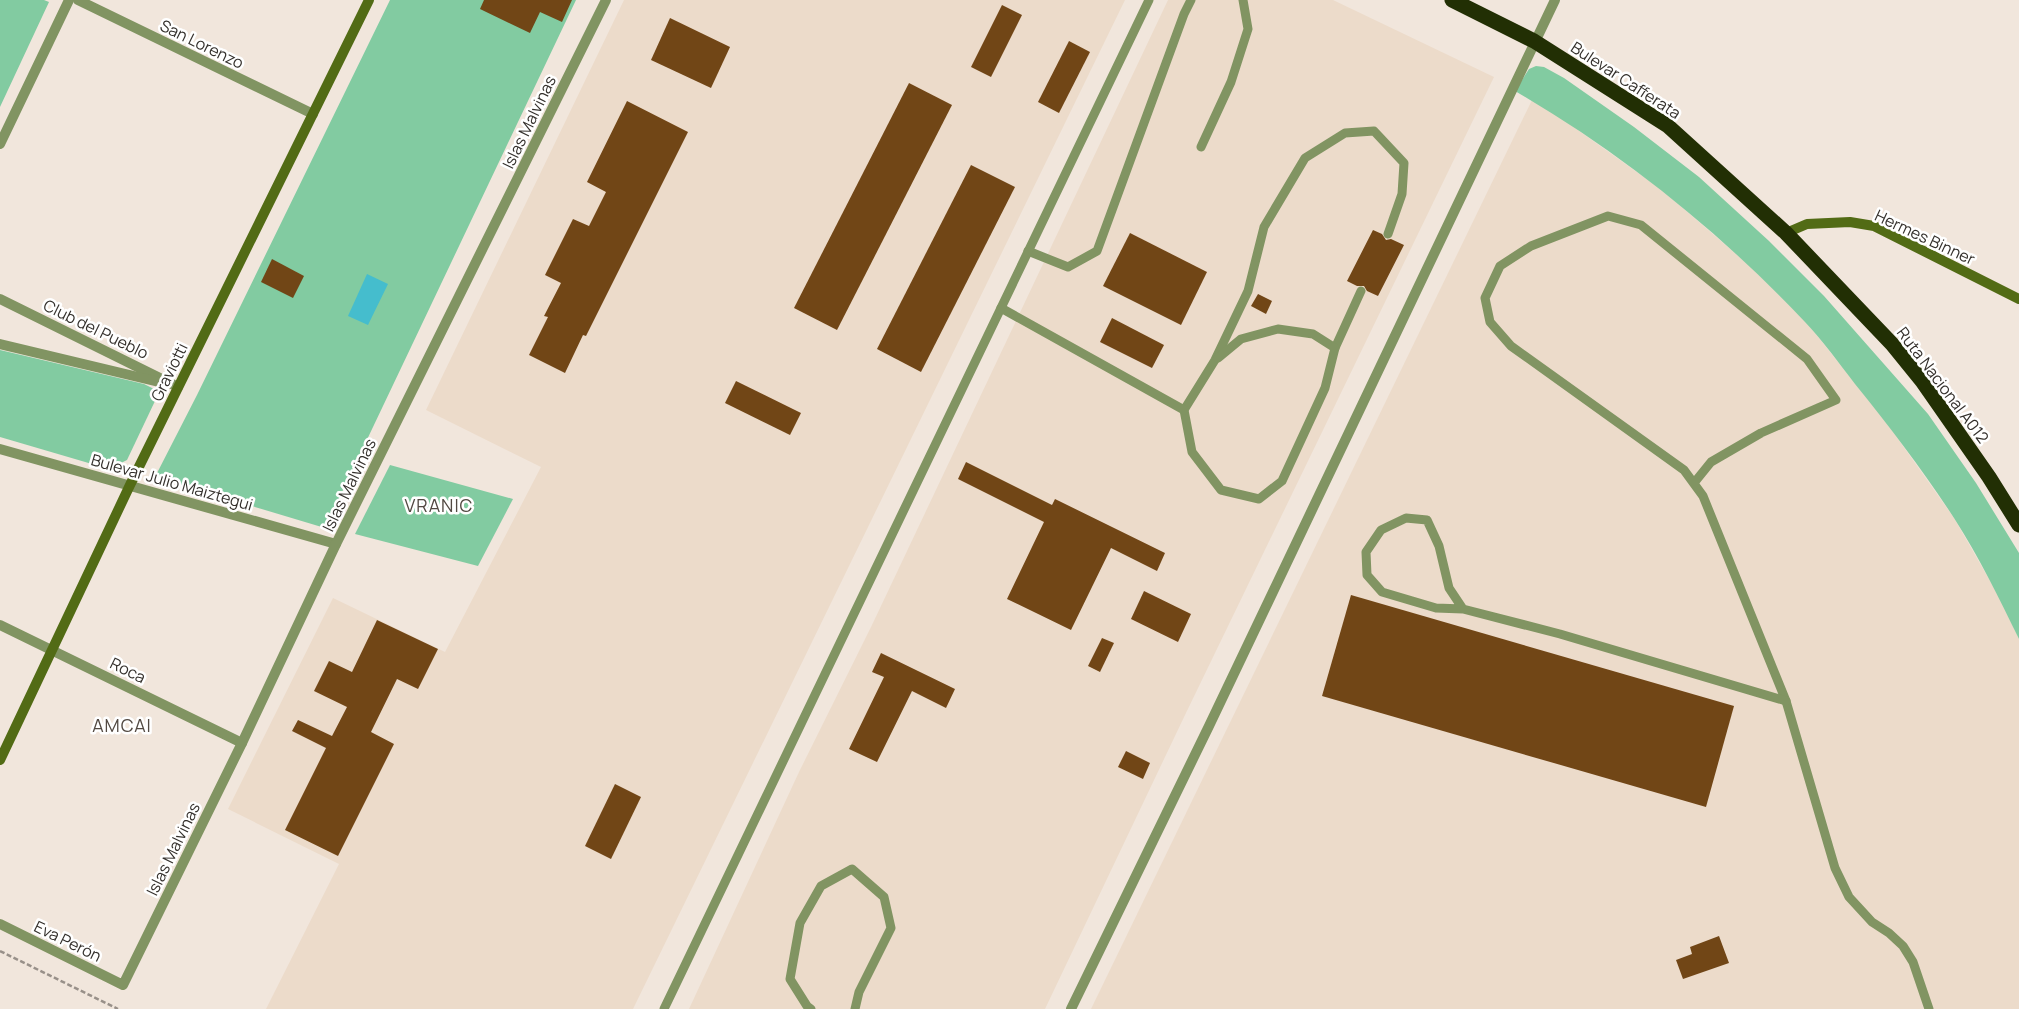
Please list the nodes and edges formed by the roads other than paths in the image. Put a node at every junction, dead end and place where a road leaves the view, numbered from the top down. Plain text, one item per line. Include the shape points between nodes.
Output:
1 (69, 0) edge
2 (78, 0) edge
3 (370, 0) edge
4 (606, 0) edge
5 (1149, 0) edge
6 (1191, 0) edge
7 (1243, 0) edge
8 (1452, 0) edge
9 (1555, 0) edge
10 (1534, 41) junction
11 (313, 114) junction
12 (0, 144) edge
13 (1201, 147) dead end
14 (1786, 233) junction
15 (1388, 234) dead end
16 (1028, 251) junction
17 (1361, 291) dead end
18 (2019, 298) edge
19 (0, 299) edge
20 (1001, 308) junction
21 (0, 344) edge
22 (1335, 348) junction
23 (1215, 360) junction
24 (178, 387) junction
25 (1184, 410) junction
26 (0, 449) edge
27 (1694, 483) junction
28 (130, 485) junction
29 (2019, 525) edge
30 (336, 544) junction
31 (1463, 609) junction
32 (0, 625) edge
33 (52, 651) junction
34 (1786, 701) junction
35 (242, 743) junction
36 (0, 760) edge
37 (0, 924) edge
38 (123, 984) joint
39 (664, 1009) edge
40 (811, 1009) edge
41 (854, 1009) edge
42 (1071, 1009) edge
43 (1929, 1009) edge

1 - 12 street
2 - 11 street, San Lorenzo
3 - 11 street, Graviotti
4 - 30 street, Islas Malvinas
5 - 16 lane
6 - 16 lane via 1097,251 1068,266
7 - 13 lane via 1248,29 1231,82
8 - 10 highway, Bulevar Cafferata
9 - 10 street
10 - 14 highway, Bulevar Cafferata via 1668,126
10 - 42 street
11 - 24 street, Graviotti
14 - 18 street, Hermes Binner via 1807,224 1850,222 1874,226
14 - 29 highway, Ruta Nacional A012 via 1892,344 1922,381
15 - 23 lane via 1402,194 1404,163 1374,131 1345,133 1305,158 1264,227 1248,291
16 - 20 lane
17 - 22 lane
19 - 24 street, Club del Pueblo
20 - 25 lane
20 - 39 lane
21 - 24 street
22 - 23 lane via 1313,334 1278,329 1241,339
22 - 25 lane via 1325,388 1282,481 1259,498 1221,490 1192,452
23 - 25 lane
24 - 28 street, Graviotti
26 - 28 street, Bulevar Julio Maiztegui
27 - 27 lane via 1711,462 1761,433 1836,400 1807,358 1641,225 1608,216 1531,246 1500,266 1485,298 1490,322 1511,346 1684,470
27 - 34 lane via 1703,496
28 - 30 street, Bulevar Julio Maiztegui
28 - 33 street, Graviotti
30 - 35 street, Islas Malvinas
31 - 31 lane via 1449,588 1439,546 1427,520 1406,518 1381,530 1366,552 1367,575 1382,592 1436,608
31 - 34 lane via 1560,634
32 - 33 street, Roca
33 - 35 street, Roca
33 - 36 street, Graviotti
34 - 43 lane via 1835,868 1849,897 1872,922 1903,946 1913,962
35 - 38 street, Islas Malvinas
37 - 38 street, Eva Perón
40 - 41 lane via 790,979 800,923 821,886 852,869 884,897 891,928 859,992

